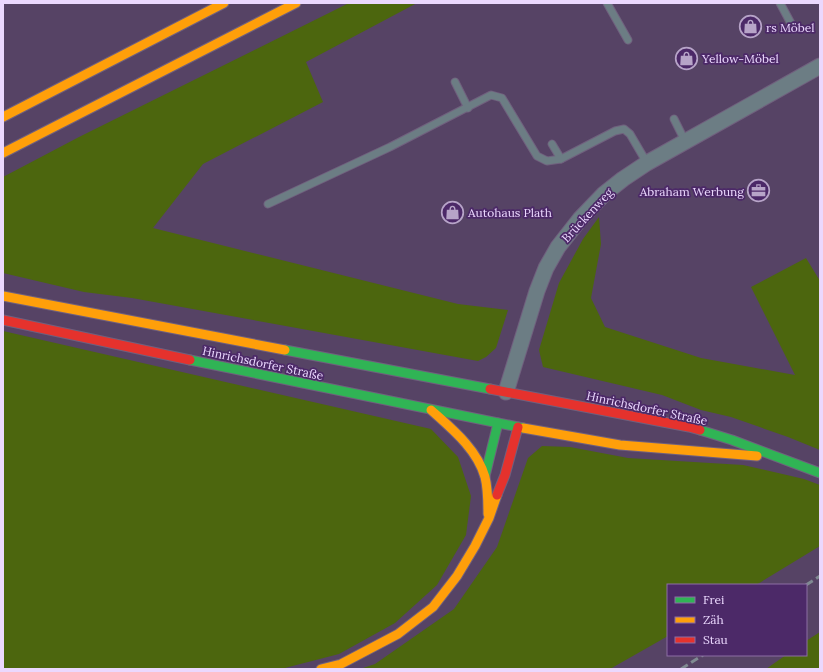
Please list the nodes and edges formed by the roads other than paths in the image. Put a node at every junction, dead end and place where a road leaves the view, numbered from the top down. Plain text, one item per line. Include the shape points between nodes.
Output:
1 (224, 3) edge
2 (296, 3) edge
3 (607, 3) edge
4 (780, 3) edge
5 (794, 29) dead end
6 (628, 40) dead end
7 (820, 66) edge
8 (455, 82) dead end
9 (468, 108) junction
10 (3, 117) edge
11 (674, 119) dead end
12 (685, 141) junction
13 (552, 144) dead end
14 (3, 153) edge
15 (561, 159) junction
16 (647, 163) junction
17 (268, 204) dead end
18 (3, 296) edge
19 (3, 320) edge
20 (506, 397) junction
21 (431, 410) junction
22 (499, 419) junction
23 (517, 424) junction
24 (780, 458) junction
25 (820, 473) edge
26 (485, 476) junction
27 (489, 518) junction
28 (321, 669) edge

1 - 10 main road
2 - 14 main road
3 - 6 lane
4 - 5 lane
7 - 12 street, Brückenweg
8 - 9 lane
9 - 15 lane via 491,96 502,98 537,156 547,162
9 - 17 lane
11 - 12 lane
12 - 16 street, Brückenweg
13 - 15 lane
15 - 16 lane via 615,131 624,129 630,134
16 - 20 street, Brückenweg via 604,194 558,247 537,291
18 - 20 main road, Hinrichsdorfer Straße
19 - 21 main road, Hinrichsdorfer Straße
20 - 24 main road, Hinrichsdorfer Straße via 689,427
21 - 22 main road, Hinrichsdorfer Straße
21 - 26 main road via 468,445
22 - 23 main road, Hinrichsdorfer Straße
22 - 26 main road
23 - 24 main road, Hinrichsdorfer Straße via 620,444
23 - 27 main road via 506,475
24 - 25 main road, Hinrichsdorfer Straße
26 - 27 main road
27 - 28 main road via 457,576 433,607 398,634 341,664

